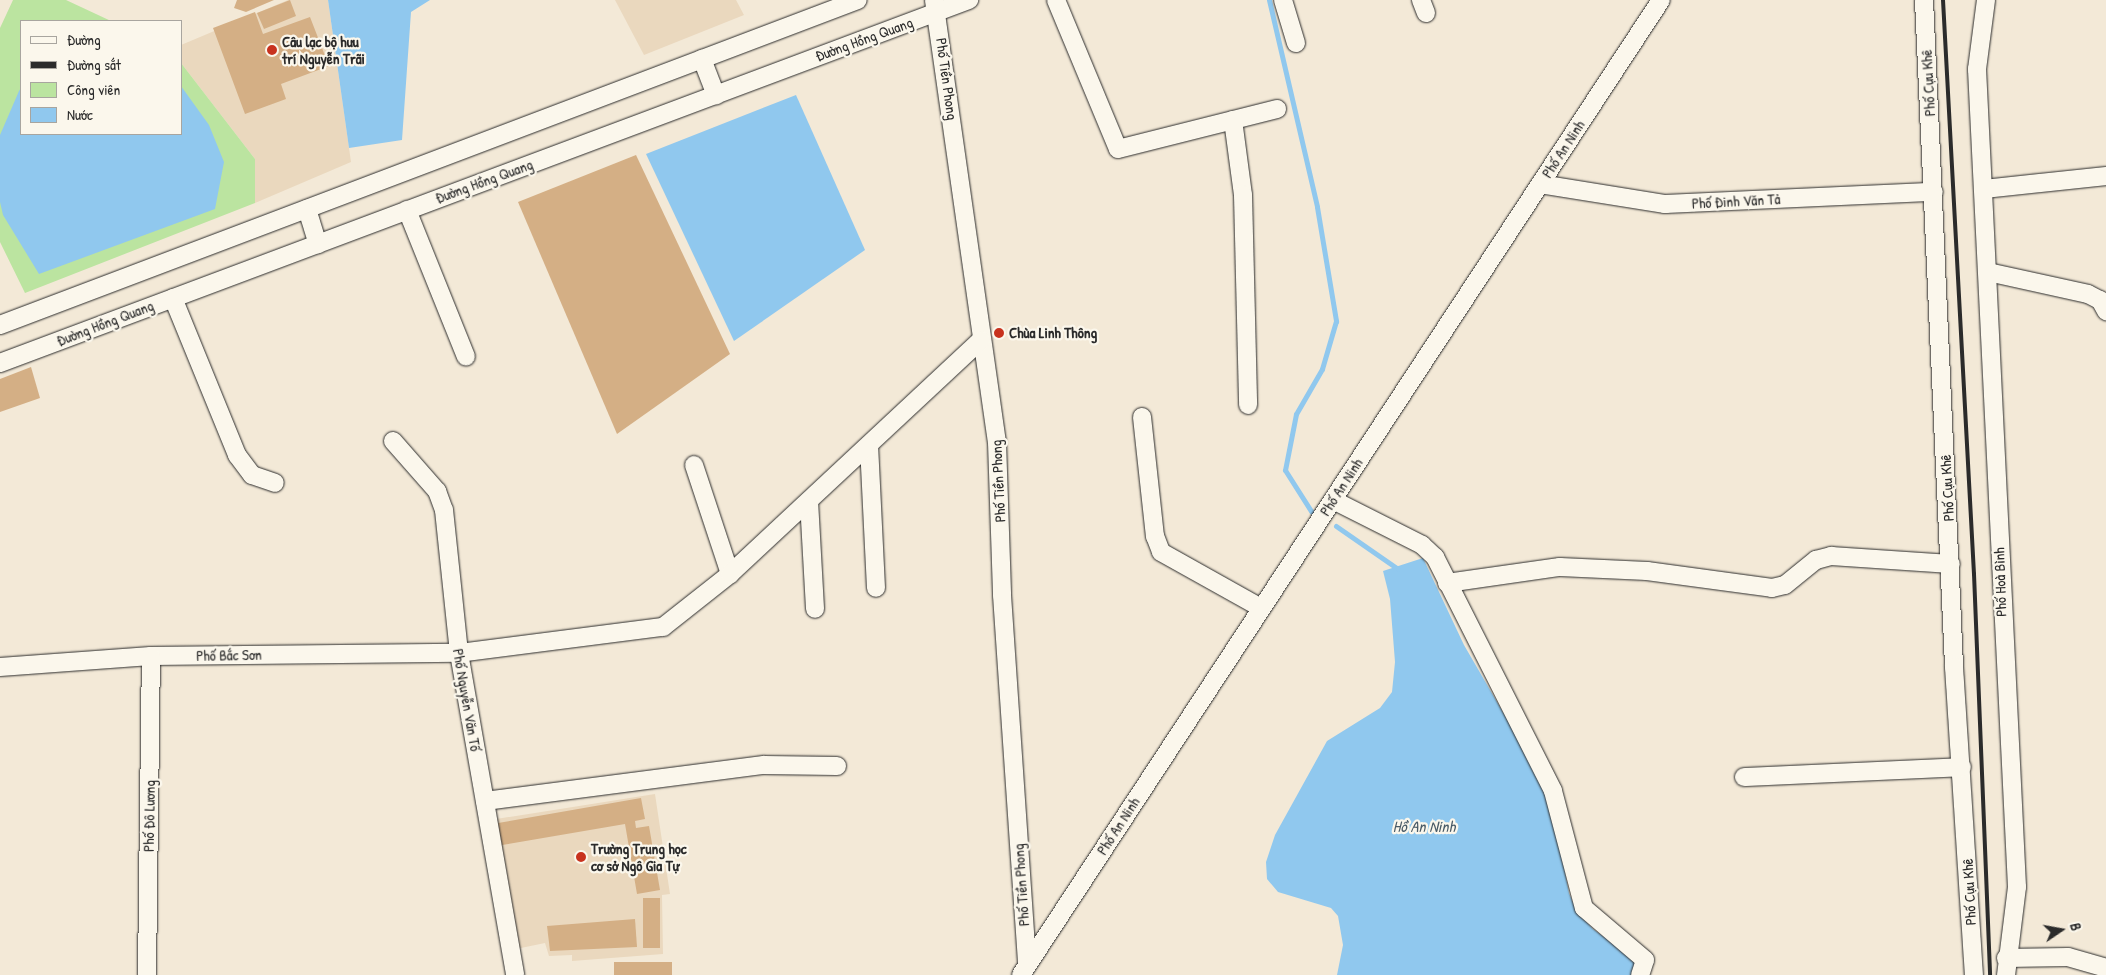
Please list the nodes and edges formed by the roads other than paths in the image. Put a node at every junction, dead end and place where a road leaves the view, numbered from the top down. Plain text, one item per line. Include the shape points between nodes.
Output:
1 (858, 0) edge
2 (969, 0) edge
3 (1056, 0) edge
4 (1283, 0) edge
5 (1661, 0) edge
6 (1924, 0) edge
7 (1986, 0) edge
8 (936, 6) edge
9 (1296, 43) dead end
10 (702, 59) junction
11 (716, 95) junction
12 (1277, 109) dead end
13 (1233, 120) junction
14 (2106, 176) edge
15 (1540, 184) junction
16 (1984, 189) junction
17 (1934, 192) junction
18 (307, 209) junction
19 (407, 210) junction
20 (318, 244) junction
21 (1988, 272) junction
22 (173, 298) junction
23 (2106, 311) edge
24 (0, 325) edge
25 (981, 340) junction
26 (466, 357) dead end
27 (0, 363) edge
28 (1248, 405) dead end
29 (1142, 417) dead end
30 (393, 441) dead end
31 (869, 445) junction
32 (694, 465) dead end
33 (275, 483) dead end
34 (1333, 500) junction
35 (809, 501) junction
36 (1951, 564) junction
37 (730, 574) junction
38 (1447, 583) junction
39 (876, 588) dead end
40 (1261, 608) junction
41 (815, 609) dead end
42 (459, 653) junction
43 (151, 656) junction
44 (0, 667) edge
45 (837, 766) dead end
46 (1962, 766) junction
47 (1744, 777) dead end
48 (485, 801) junction
49 (2068, 957) junction
50 (2006, 967) edge
51 (2106, 968) edge
52 (1024, 970) edge
53 (147, 975) edge
54 (515, 975) edge
55 (1640, 975) edge
56 (1974, 975) edge
57 (2068, 975) edge

1 - 10 street
2 - 8 street, Đường Hồng Quang
3 - 13 street via 1118,149
4 - 9 street
5 - 15 street, Phố An Ninh
6 - 17 street, Phố Cựu Khê
7 - 16 street, Phố Hoà Bình via 1977,69
8 - 11 street, Đường Hồng Quang
8 - 25 street, Phố Tiền Phong
10 - 11 street
10 - 18 street
11 - 19 street, Đường Hồng Quang
12 - 13 street
13 - 28 street via 1243,195
14 - 16 street
15 - 17 street, Phố Đinh Văn Tả via 1665,204
15 - 34 street, Phố An Ninh
16 - 21 street, Phố Hoà Bình
17 - 36 street, Phố Cựu Khê
18 - 20 street
18 - 24 street
19 - 20 street, Đường Hồng Quang
19 - 26 street
20 - 22 street, Đường Hồng Quang
21 - 23 street via 2088,294 2100,300
21 - 50 street, Phố Hoà Bình via 2016,887
22 - 27 street, Đường Hồng Quang
22 - 33 street via 237,455 252,475
25 - 31 street, Phố Bắc Sơn
25 - 52 street, Phố Tiền Phong via 997,442 1002,595
29 - 40 street via 1155,536 1161,552
30 - 42 street, Phố Nguyễn Văn Tố via 441,500
31 - 35 street, Phố Bắc Sơn
31 - 39 street
32 - 37 street
34 - 38 street via 1422,545 1435,557
34 - 40 street, Phố An Ninh
35 - 37 street, Phố Bắc Sơn
35 - 41 street
36 - 38 street via 1831,556 1816,560 1785,584 1772,588 1646,571 1560,567
36 - 46 street, Phố Cựu Khê
37 - 42 street, Phố Bắc Sơn via 663,627
38 - 55 street via 1553,791 1584,908 1645,960
40 - 52 street, Phố An Ninh
42 - 43 street, Phố Bắc Sơn
42 - 48 street, Phố Nguyễn Văn Tố
43 - 44 street, Phố Bắc Sơn
43 - 53 street, Phố Đô Lương
45 - 48 street via 764,765
46 - 47 street
46 - 56 street, Phố Cựu Khê
48 - 54 street, Phố Nguyễn Văn Tố
49 - 50 street
49 - 51 street
49 - 57 street

